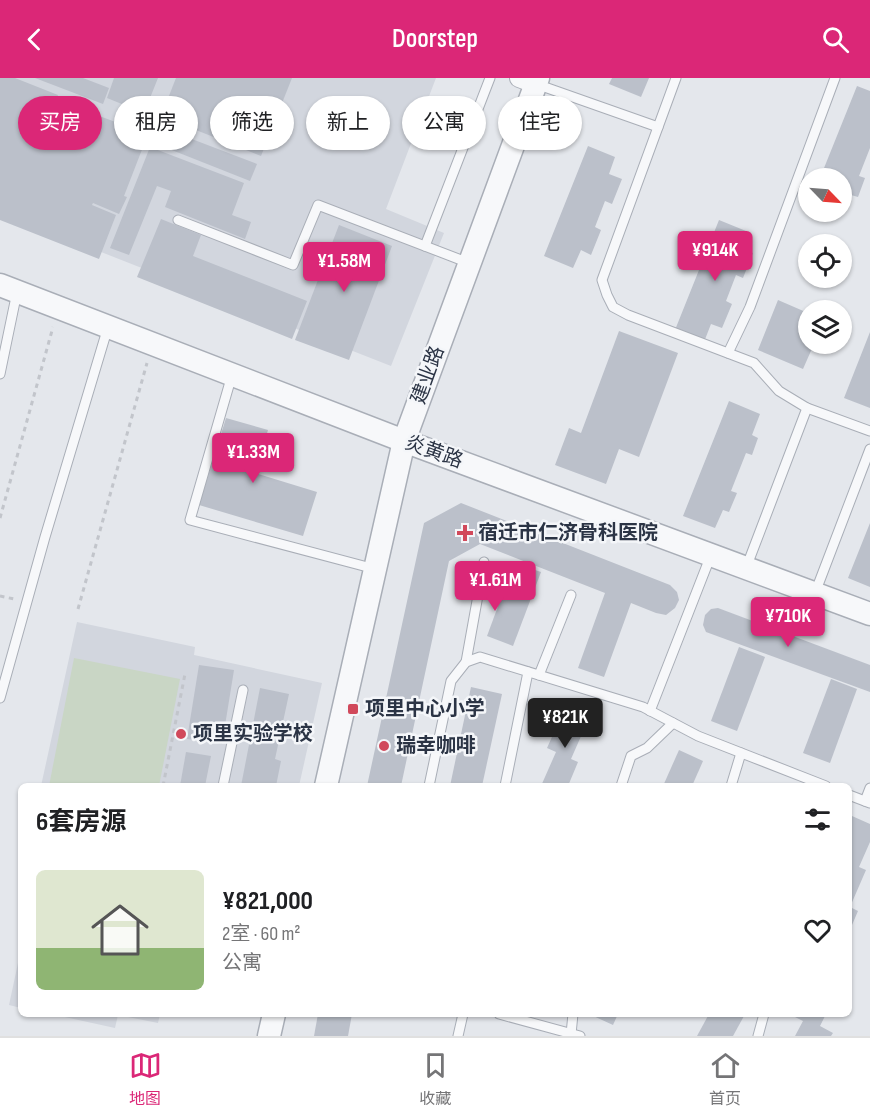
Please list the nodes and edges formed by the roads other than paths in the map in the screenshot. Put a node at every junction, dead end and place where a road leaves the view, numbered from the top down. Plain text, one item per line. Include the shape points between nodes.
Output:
1 (490, 78) edge
2 (676, 78) edge
3 (836, 78) edge
4 (531, 80) edge
5 (658, 127) junction
6 (178, 220) dead end
7 (425, 246) junction
8 (469, 263) junction
9 (8, 289) edge
10 (108, 327) junction
11 (728, 353) junction
12 (0, 374) edge
13 (232, 375) junction
14 (807, 408) junction
15 (870, 431) edge
16 (404, 441) junction
17 (870, 449) edge
18 (711, 555) junction
19 (484, 562) dead end
20 (746, 568) junction
21 (375, 569) junction
22 (815, 593) junction
23 (571, 595) dead end
24 (870, 614) edge
25 (466, 662) junction
26 (528, 672) junction
27 (539, 675) junction
28 (243, 690) dead end
29 (0, 698) edge
30 (650, 711) junction
31 (672, 723) junction
32 (741, 753) junction
33 (224, 783) edge
34 (327, 783) edge
35 (430, 783) edge
36 (506, 783) edge
37 (622, 783) edge
38 (732, 783) edge
39 (818, 783) edge
40 (870, 788) edge
41 (852, 796) edge
42 (868, 802) edge
43 (273, 1017) edge
44 (462, 1017) edge
45 (510, 1017) edge
46 (573, 1017) edge
47 (763, 1017) edge
48 (570, 1034) edge
49 (269, 1036) edge
50 (458, 1036) edge
51 (758, 1036) edge

1 - 7 lane
2 - 5 lane
3 - 11 lane via 750,307
4 - 5 lane
4 - 8 street, 建业路
5 - 11 lane via 602,280 613,307
6 - 7 lane via 293,265 318,205
7 - 8 lane
8 - 16 street, 建业路
9 - 10 street, 炎黄路
9 - 12 lane
10 - 13 street, 炎黄路
10 - 29 lane
11 - 14 lane via 754,363 779,391
13 - 16 street, 炎黄路
13 - 21 lane via 190,520
14 - 15 lane
14 - 20 lane
16 - 18 street, 炎黄路
16 - 21 street, 建业路
17 - 22 lane
18 - 20 street, 炎黄路
18 - 30 lane
19 - 25 lane
20 - 22 street, 炎黄路
21 - 34 street, 建业路
22 - 24 street, 炎黄路
23 - 27 lane
25 - 26 lane via 480,657
25 - 35 lane via 451,681
26 - 27 lane
26 - 36 lane
27 - 30 lane
28 - 33 lane
30 - 31 lane
31 - 32 lane
31 - 37 lane via 647,748 631,756
32 - 38 lane
32 - 39 lane
40 - 42 lane
41 - 42 lane
43 - 49 street
44 - 50 lane
45 - 48 lane
46 - 48 lane
47 - 51 lane

